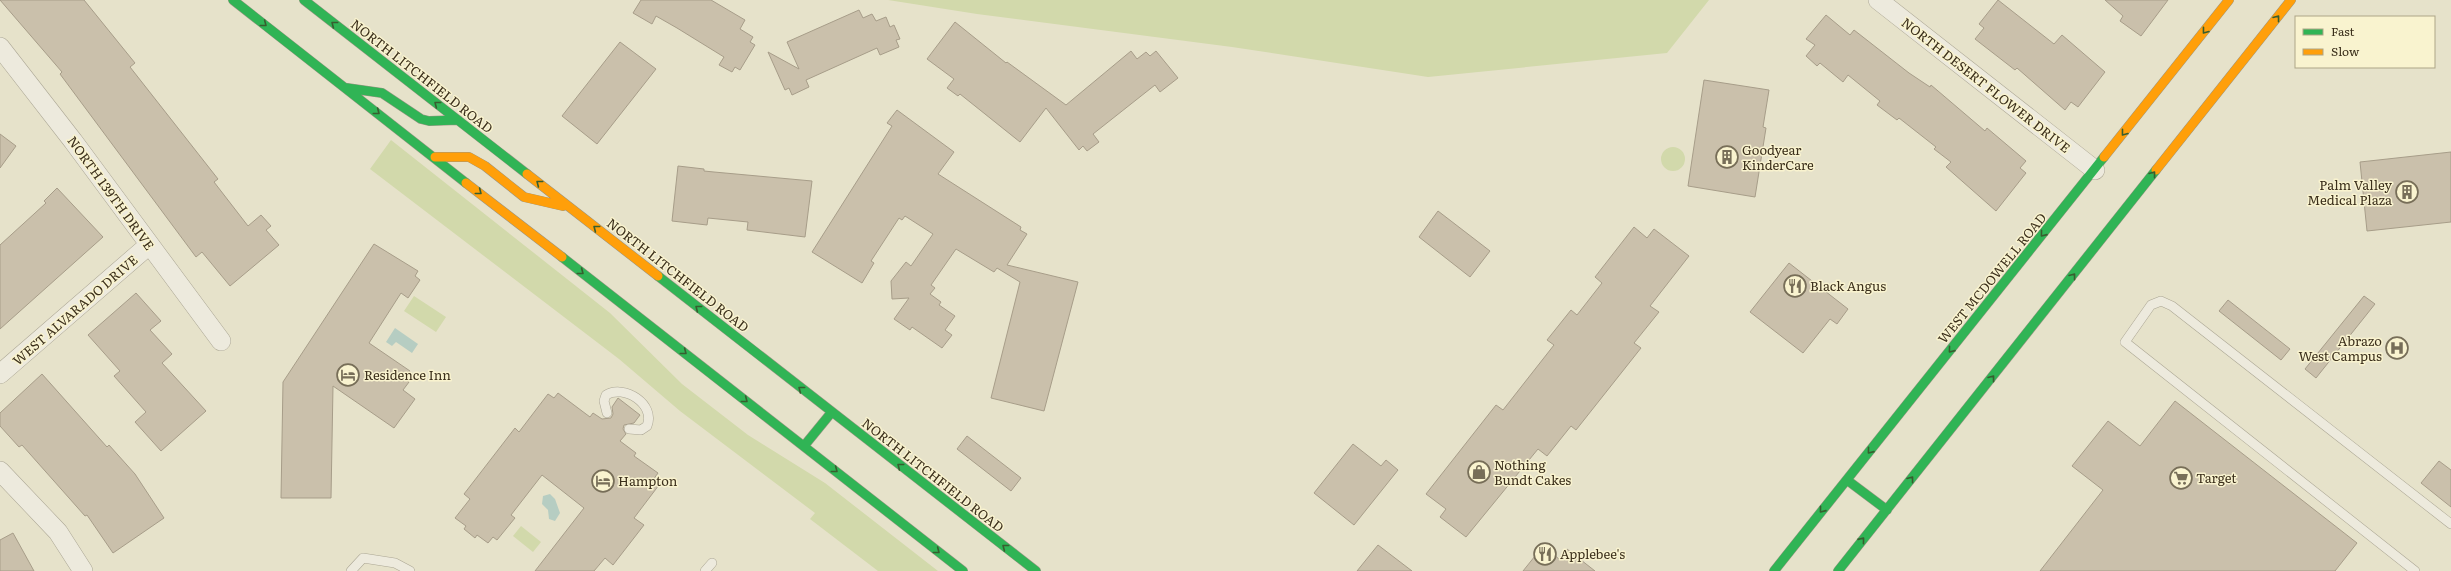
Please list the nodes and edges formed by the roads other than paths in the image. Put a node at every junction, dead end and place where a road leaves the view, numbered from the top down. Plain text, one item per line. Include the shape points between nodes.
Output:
1 (233, 0) edge
2 (304, 0) edge
3 (1878, 0) edge
4 (2229, 0) edge
5 (2291, 0) edge
6 (0, 47) edge
7 (346, 88) junction
8 (458, 120) junction
9 (434, 157) junction
10 (2095, 170) junction
11 (570, 207) junction
12 (149, 245) junction
13 (220, 340) dead end
14 (0, 374) edge
15 (607, 412) dead end
16 (831, 413) junction
17 (629, 429) dead end
18 (804, 446) junction
19 (0, 471) edge
20 (1847, 480) junction
21 (1887, 510) junction
22 (2451, 524) edge
23 (712, 562) dead end
24 (83, 571) edge
25 (351, 571) edge
26 (410, 571) edge
27 (705, 571) edge
28 (963, 571) edge
29 (1036, 571) edge
30 (1774, 571) edge
31 (1838, 571) edge
32 (2415, 571) edge

1 -> 7 main road
8 -> 2 main road, NORTH LITCHFIELD ROAD
3 - 10 street, NORTH DESERT FLOWER DRIVE
4 -> 10 main road, WEST MCDOWELL ROAD
21 -> 5 main road
6 - 12 street, NORTH 139TH DRIVE
7 - 8 main road via 382,93 412,116 420,119
7 -> 9 main road
11 -> 8 main road, NORTH LITCHFIELD ROAD
9 - 11 main road via 469,157 485,166 524,197
9 -> 18 main road
10 -> 20 main road, WEST MCDOWELL ROAD
16 -> 11 main road, NORTH LITCHFIELD ROAD
12 - 13 street, NORTH 139TH DRIVE
12 - 14 street, WEST ALVARADO DRIVE
15 - 17 lane via 604,401 606,395 612,391 626,391 650,413 647,426 641,430
16 - 18 main road
29 -> 16 main road, NORTH LITCHFIELD ROAD
18 -> 28 main road
19 - 24 street via 58,532
20 - 21 main road
20 -> 30 main road, WEST MCDOWELL ROAD
31 -> 21 main road
22 - 32 lane via 2172,306 2161,301 2151,305 2125,342
23 - 27 lane
25 - 26 lane via 363,558 395,563

